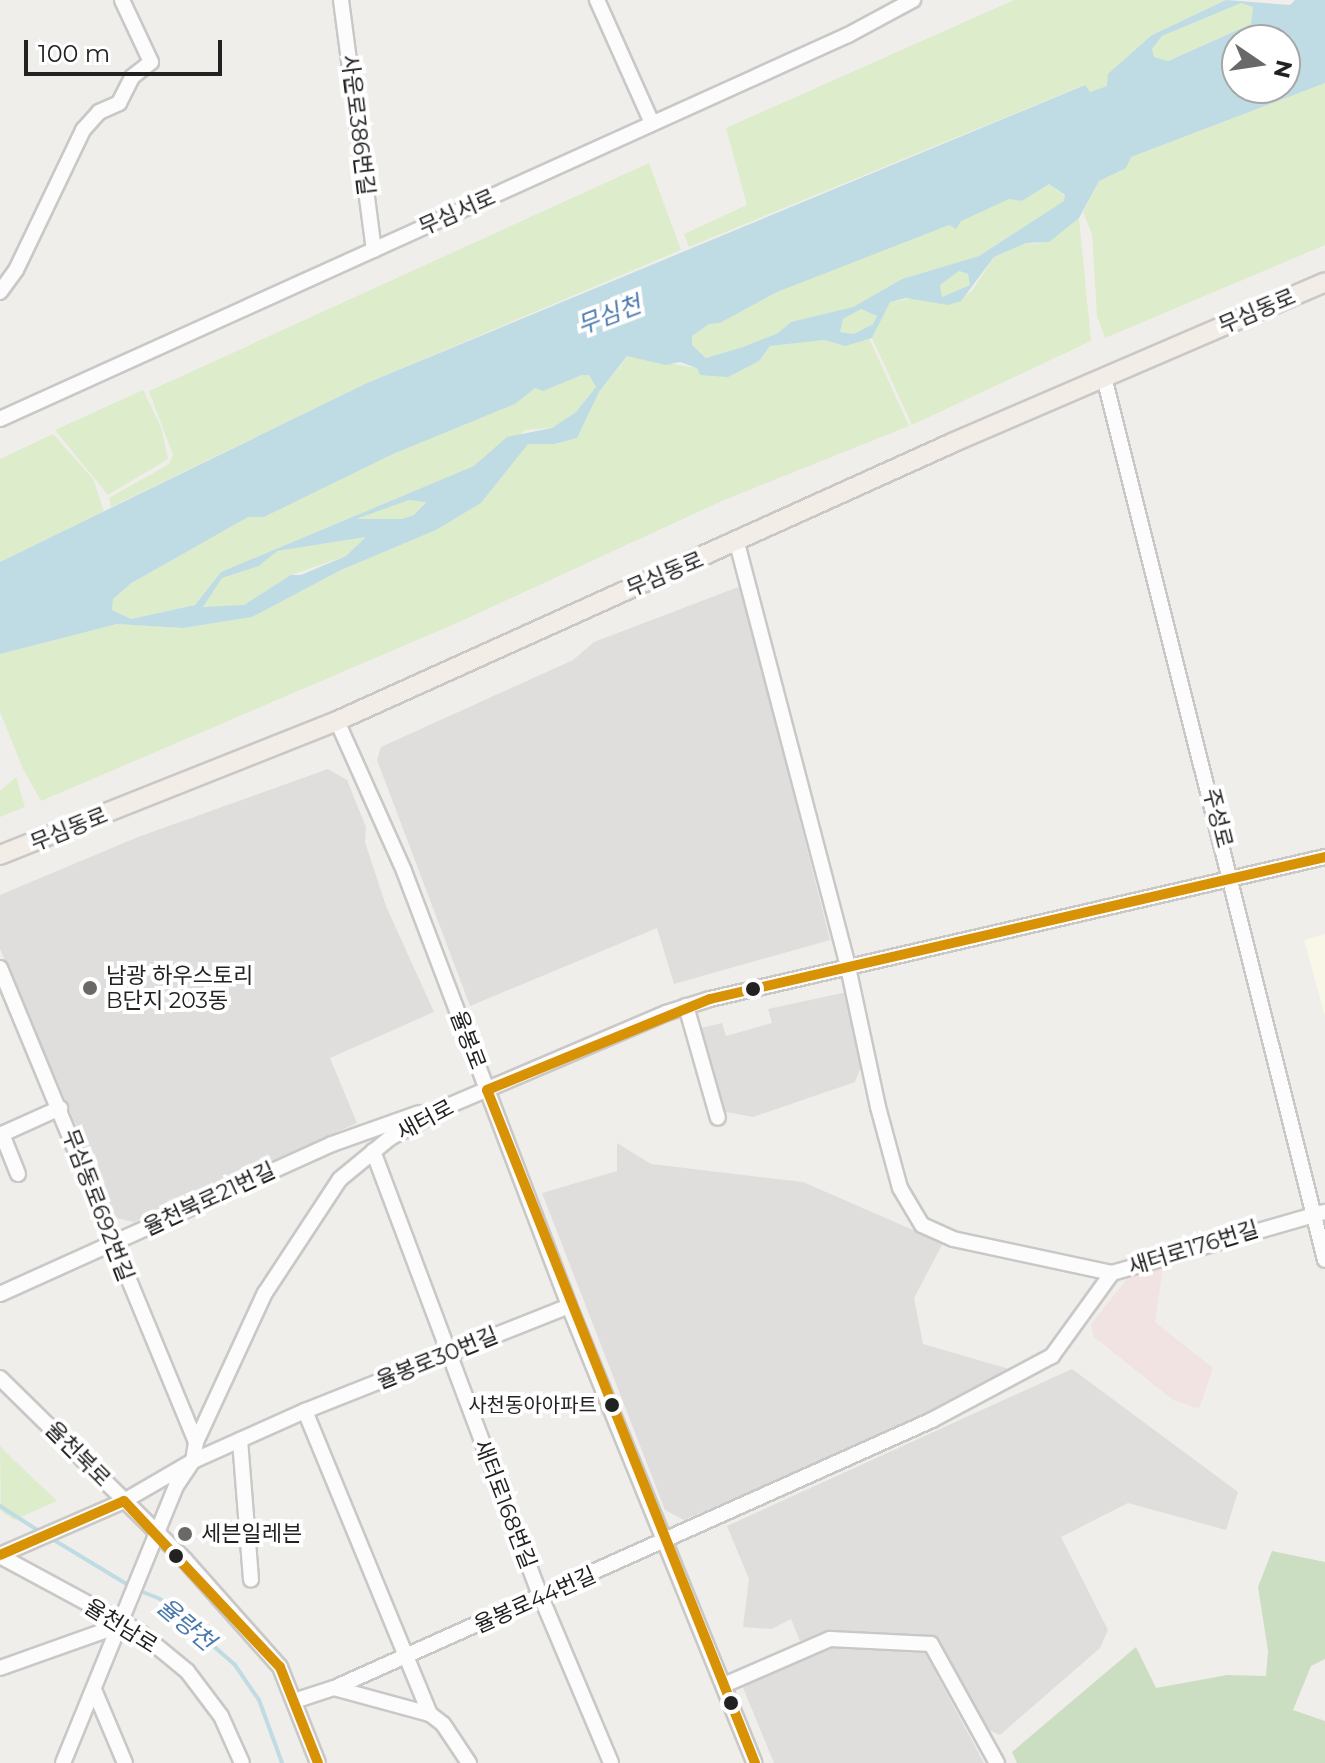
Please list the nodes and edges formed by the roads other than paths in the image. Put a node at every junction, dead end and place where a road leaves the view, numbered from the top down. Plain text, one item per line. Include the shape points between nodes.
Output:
1 (122, 0) edge
2 (341, 0) edge
3 (597, 0) edge
4 (913, 0) edge
5 (652, 123) junction
6 (374, 250) junction
7 (1325, 282) edge
8 (0, 292) edge
9 (1104, 377) junction
10 (0, 419) edge
11 (737, 543) junction
12 (337, 721) junction
13 (0, 855) edge
14 (1325, 857) edge
15 (1232, 875) junction
16 (848, 967) junction
17 (0, 968) edge
18 (686, 1006) junction
19 (487, 1090) junction
20 (465, 1099) junction
21 (60, 1108) junction
22 (718, 1118) dead end
23 (1, 1134) edge
24 (332, 1144) junction
25 (373, 1151) junction
26 (18, 1174) dead end
27 (346, 1174) junction
28 (1320, 1213) edge
29 (114, 1243) junction
30 (1325, 1260) edge
31 (1112, 1273) junction
32 (0, 1294) edge
33 (569, 1306) junction
34 (447, 1356) junction
35 (0, 1378) edge
36 (305, 1411) junction
37 (240, 1440) junction
38 (196, 1442) junction
39 (193, 1461) junction
40 (124, 1501) junction
41 (159, 1538) junction
42 (664, 1542) junction
43 (0, 1556) edge
44 (251, 1580) dead end
45 (541, 1597) junction
46 (121, 1625) junction
47 (407, 1656) junction
48 (0, 1668) edge
49 (724, 1685) junction
50 (334, 1688) junction
51 (95, 1692) junction
52 (297, 1700) junction
53 (430, 1714) junction
54 (63, 1763) edge
55 (125, 1763) edge
56 (242, 1763) edge
57 (318, 1763) edge
58 (469, 1763) edge
59 (611, 1763) edge
60 (755, 1763) edge
61 (997, 1763) edge

1 - 8 street via 151,62 132,77 119,103 99,112 83,130 16,270
2 - 6 street, 사운로386번길
3 - 5 street
4 - 5 street, 무심서로
5 - 6 street, 무심서로
6 - 10 street, 무심서로
7 - 9 main road, 무심동로
9 - 11 main road, 무심동로
9 - 15 street, 주성로
11 - 12 main road, 무심동로
11 - 16 street
12 - 13 main road, 무심동로
12 - 19 street, 율봉로 via 404,871
14 - 15 street, 새터로
15 - 16 street, 새터로
15 - 28 street, 주성로
16 - 18 street, 새터로
16 - 31 street, 새터로176번길 via 900,1188 922,1225 953,1239
17 - 21 street, 무심동로692번길
18 - 19 street, 새터로
18 - 22 street
19 - 20 street, 새터로
19 - 33 street, 율봉로
20 - 24 street, 율천북로21번길
20 - 25 street, 새터로 via 411,1124
21 - 23 street
21 - 29 street, 무심동로692번길
23 - 26 street
24 - 27 street via 350,1151
24 - 29 street, 율천북로21번길
25 - 27 street, 새터로
25 - 34 street, 새터로168번길
27 - 38 street, 새터로 via 307,1223 265,1293
28 - 30 street, 주성로
28 - 31 street, 새터로176번길
29 - 32 street, 율천북로21번길
29 - 38 street, 무심동로692번길
31 - 42 street, 율봉로44번길 via 1044,1361 932,1420
33 - 34 street, 율봉로30번길
33 - 42 street, 율봉로
34 - 36 street, 율봉로30번길
34 - 45 street, 새터로168번길
35 - 40 street, 율천북로
36 - 37 street, 율봉로30번길
36 - 47 street
37 - 39 street, 율봉로30번길
37 - 44 street
38 - 39 street, 새터로
39 - 40 street, 율봉로30번길
39 - 41 street, 새터로 via 176,1486
40 - 41 street, 율천북로
40 - 43 street, 율봉로30번길
41 - 46 street, 새터로
41 - 52 street, 율천북로 via 252,1634 280,1667
42 - 45 street, 율봉로44번길
42 - 49 street, 율봉로
43 - 46 street, 율천남로
45 - 47 street, 율봉로44번길
45 - 59 street, 새터로168번길
46 - 48 street
46 - 51 street, 새터로
46 - 56 street, 율천남로 via 137,1630 187,1671 221,1716
47 - 50 street, 율봉로44번길
47 - 53 street
49 - 60 street, 율봉로
49 - 61 street via 830,1639 931,1644
50 - 52 street, 율봉로44번길
50 - 53 street
51 - 54 street, 새터로
51 - 55 street
52 - 57 street, 율천북로
53 - 58 street

